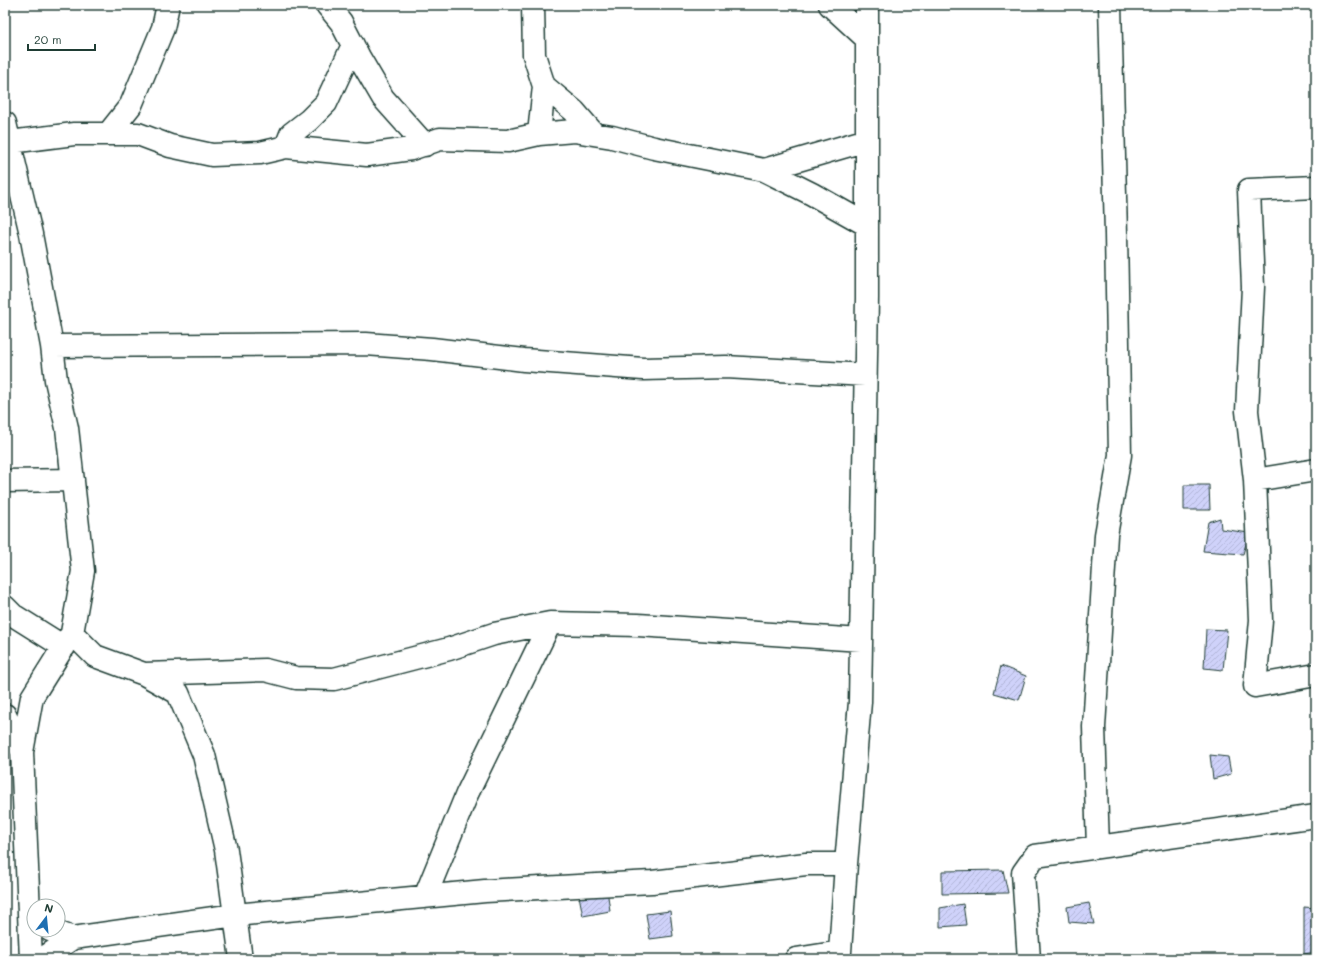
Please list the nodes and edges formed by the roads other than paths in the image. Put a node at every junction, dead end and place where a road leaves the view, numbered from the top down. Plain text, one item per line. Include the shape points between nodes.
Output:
1 (168, 5) edge
2 (327, 5) edge
3 (533, 5) edge
4 (830, 5) edge
5 (867, 5) edge
6 (1110, 5) edge
7 (867, 39) junction
8 (353, 45) junction
9 (544, 86) junction
10 (7, 132) edge
11 (108, 134) junction
12 (539, 134) junction
13 (594, 134) junction
14 (867, 140) junction
15 (425, 145) junction
16 (286, 147) junction
17 (764, 170) junction
18 (1316, 187) edge
19 (867, 225) junction
20 (52, 346) junction
21 (866, 375) junction
22 (1316, 470) edge
23 (73, 480) junction
24 (1255, 480) junction
25 (5, 481) edge
26 (5, 606) edge
27 (550, 623) junction
28 (68, 640) junction
29 (861, 640) junction
30 (144, 674) junction
31 (1316, 675) edge
32 (5, 715) edge
33 (22, 752) junction
34 (1316, 816) edge
35 (1098, 847) junction
36 (846, 864) junction
37 (425, 897) junction
38 (30, 898) edge
39 (235, 915) junction
40 (66, 936) edge
41 (31, 938) edge
42 (73, 938) junction
43 (30, 959) edge
44 (42, 959) edge
45 (241, 959) edge
46 (796, 959) edge
47 (1028, 959) edge

1 - 11 street via 163,28 131,104
2 - 8 street via 341,22
3 - 9 street via 534,55
4 - 7 street
5 - 7 street
6 - 35 street via 1120,455 1106,535 1094,727
7 - 14 street
8 - 15 street via 384,98
8 - 16 street via 326,103 291,134
9 - 12 street
9 - 13 street via 574,111
10 - 11 street
10 - 20 street via 31,234
11 - 16 street via 138,134 170,146 212,155 260,152
12 - 13 street via 574,131
12 - 15 street via 508,141 440,139
13 - 17 street
14 - 17 street
14 - 19 street
15 - 16 street via 367,155
17 - 19 street
18 - 24 street via 1249,190 1253,287 1247,411
19 - 21 street
20 - 21 street via 366,344 643,369 726,367
20 - 23 street via 56,380 67,428
21 - 29 street
22 - 24 street
23 - 25 street
23 - 28 street via 83,571
24 - 31 street via 1262,620 1255,686
26 - 28 street via 13,615
27 - 29 street via 638,625
27 - 30 street via 494,634 449,649 334,679 296,678 265,670
27 - 37 street via 467,794
28 - 30 street via 95,656
28 - 33 street via 32,697
29 - 36 street via 860,702
30 - 39 street via 178,693 204,755 226,850
32 - 33 street
33 - 38 street
34 - 35 street
35 - 47 street via 1035,856 1023,873
36 - 37 street via 806,864 652,882 485,890
36 - 46 street via 840,952
37 - 39 street
39 - 42 street
39 - 45 street
40 - 42 street
41 - 43 street
42 - 44 street

